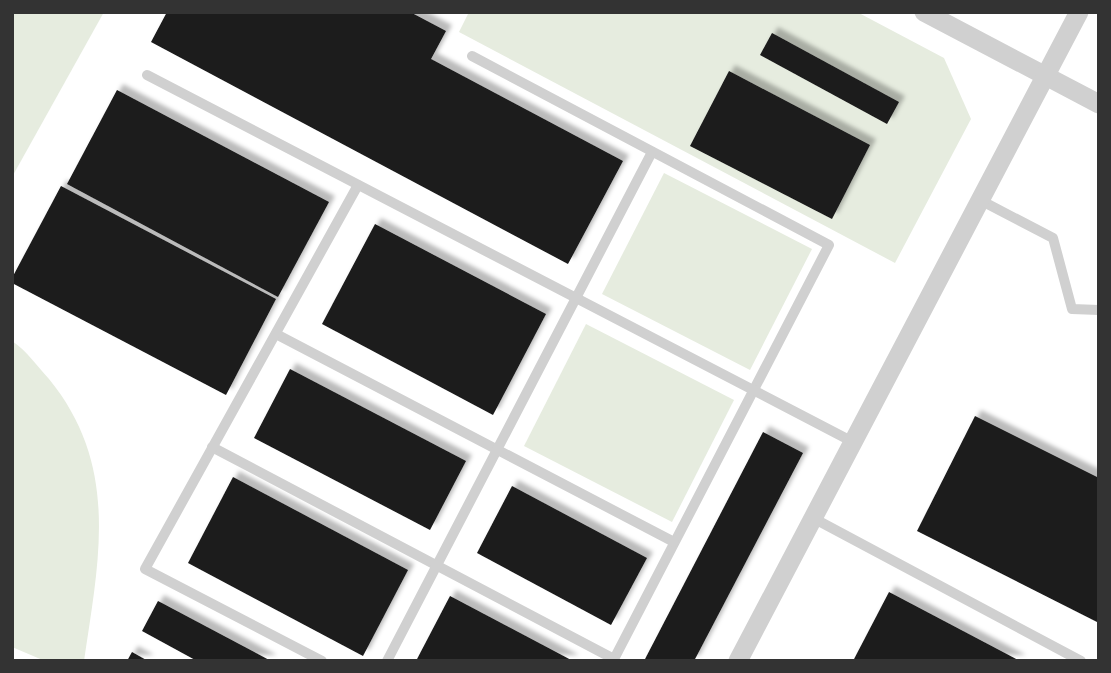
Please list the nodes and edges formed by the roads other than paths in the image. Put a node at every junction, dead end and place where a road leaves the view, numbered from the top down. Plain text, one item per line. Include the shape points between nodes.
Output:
1 (924, 12) edge
2 (1079, 12) edge
3 (472, 56) dead end
4 (147, 75) dead end
5 (1046, 76) junction
6 (1099, 104) edge
7 (652, 152) junction
8 (358, 185) junction
9 (980, 200) junction
10 (576, 298) junction
11 (1099, 310) edge
12 (276, 334) junction
13 (753, 390) junction
14 (853, 442) junction
15 (212, 447) junction
16 (497, 450) junction
17 (813, 517) junction
18 (674, 542) junction
19 (437, 566) junction
20 (613, 660) edge
21 (323, 661) edge
22 (387, 661) edge
23 (738, 661) edge
24 (1081, 661) edge

1 - 5 street
2 - 5 street
3 - 7 lane
4 - 8 lane
5 - 6 street
5 - 9 street
7 - 10 lane
7 - 13 lane via 829,245
8 - 10 lane
8 - 12 lane
9 - 11 lane via 1053,237 1072,309
9 - 14 street
10 - 13 lane
10 - 16 lane
12 - 15 lane
12 - 16 lane
13 - 14 lane
13 - 18 lane
14 - 17 street
15 - 19 lane
15 - 21 lane via 145,569
16 - 18 lane
16 - 19 lane
17 - 23 street
17 - 24 lane
18 - 20 lane
19 - 20 lane
19 - 22 lane

